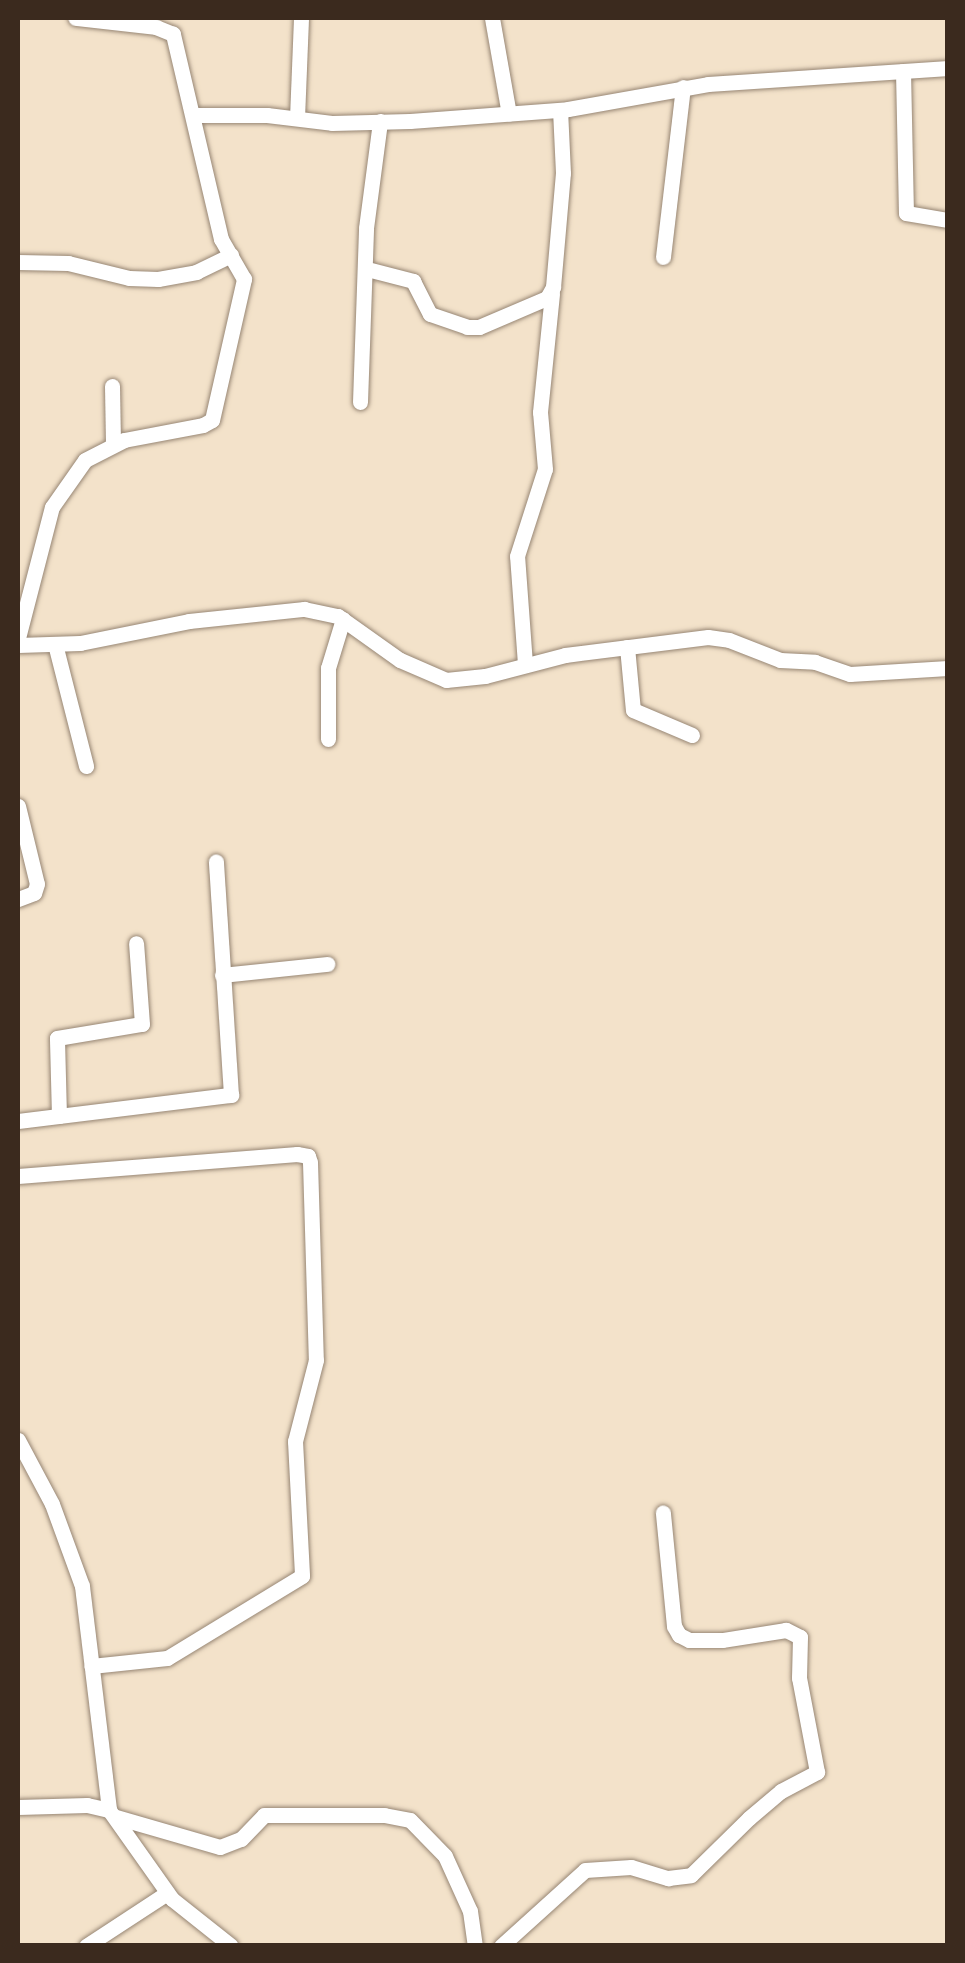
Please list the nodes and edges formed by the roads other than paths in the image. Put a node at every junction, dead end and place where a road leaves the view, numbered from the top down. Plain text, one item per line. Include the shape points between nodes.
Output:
1 (76, 18) edge
2 (301, 18) edge
3 (492, 18) edge
4 (948, 68) edge
5 (903, 72) junction
6 (684, 87) junction
7 (560, 110) junction
8 (509, 114) junction
9 (195, 115) junction
10 (297, 118) junction
11 (380, 122) junction
12 (948, 220) edge
13 (231, 255) junction
14 (663, 257) dead end
15 (18, 262) edge
16 (367, 269) junction
17 (552, 294) junction
18 (112, 386) dead end
19 (360, 402) dead end
20 (113, 444) junction
21 (344, 619) junction
22 (18, 641) edge
23 (55, 644) junction
24 (627, 647) junction
25 (526, 664) junction
26 (948, 668) edge
27 (692, 735) dead end
28 (328, 739) dead end
29 (86, 766) dead end
30 (18, 806) edge
31 (216, 861) dead end
32 (18, 899) edge
33 (136, 943) dead end
34 (327, 964) dead end
35 (222, 975) junction
36 (59, 1116) junction
37 (18, 1121) edge
38 (18, 1176) edge
39 (18, 1440) edge
40 (663, 1513) dead end
41 (91, 1666) junction
42 (18, 1806) edge
43 (112, 1813) junction
44 (166, 1893) junction
45 (86, 1946) edge
46 (231, 1946) edge
47 (475, 1946) edge
48 (501, 1946) edge

1 - 9 street via 173,34
2 - 10 street
3 - 8 street
4 - 5 street
5 - 6 street
5 - 12 street via 906,213
6 - 7 street
6 - 14 street
7 - 8 street
7 - 17 street via 563,174
8 - 11 street
9 - 10 street
9 - 13 street via 221,239
10 - 11 street
11 - 16 street
13 - 15 street via 196,272 158,279 68,263
13 - 20 street via 244,278 212,420
16 - 17 street via 414,281 430,314 472,328
16 - 19 street
17 - 25 street via 540,412 545,469 516,566
18 - 20 street
20 - 22 street via 85,460 52,507
21 - 23 street via 323,611 282,611
21 - 25 street via 400,660 446,680
21 - 28 street via 330,652
22 - 23 street
23 - 29 street
24 - 25 street
24 - 26 street via 720,638 780,660 850,674
24 - 27 street via 633,710
30 - 32 street via 37,884 34,893
31 - 35 street
33 - 36 street via 142,1024 57,1038
34 - 35 street
35 - 36 street via 231,1095
36 - 37 street
38 - 41 street via 297,1154 310,1162 316,1360 295,1441 302,1576 167,1658
39 - 41 street via 73,1557
40 - 48 street via 679,1635 722,1640 786,1630 800,1638 799,1678 817,1772 760,1809 691,1874 585,1870
41 - 43 street
42 - 43 street via 87,1805
43 - 44 street
43 - 47 street via 220,1847 241,1839 264,1815 384,1814 410,1820 444,1856 470,1911
44 - 45 street
44 - 46 street

